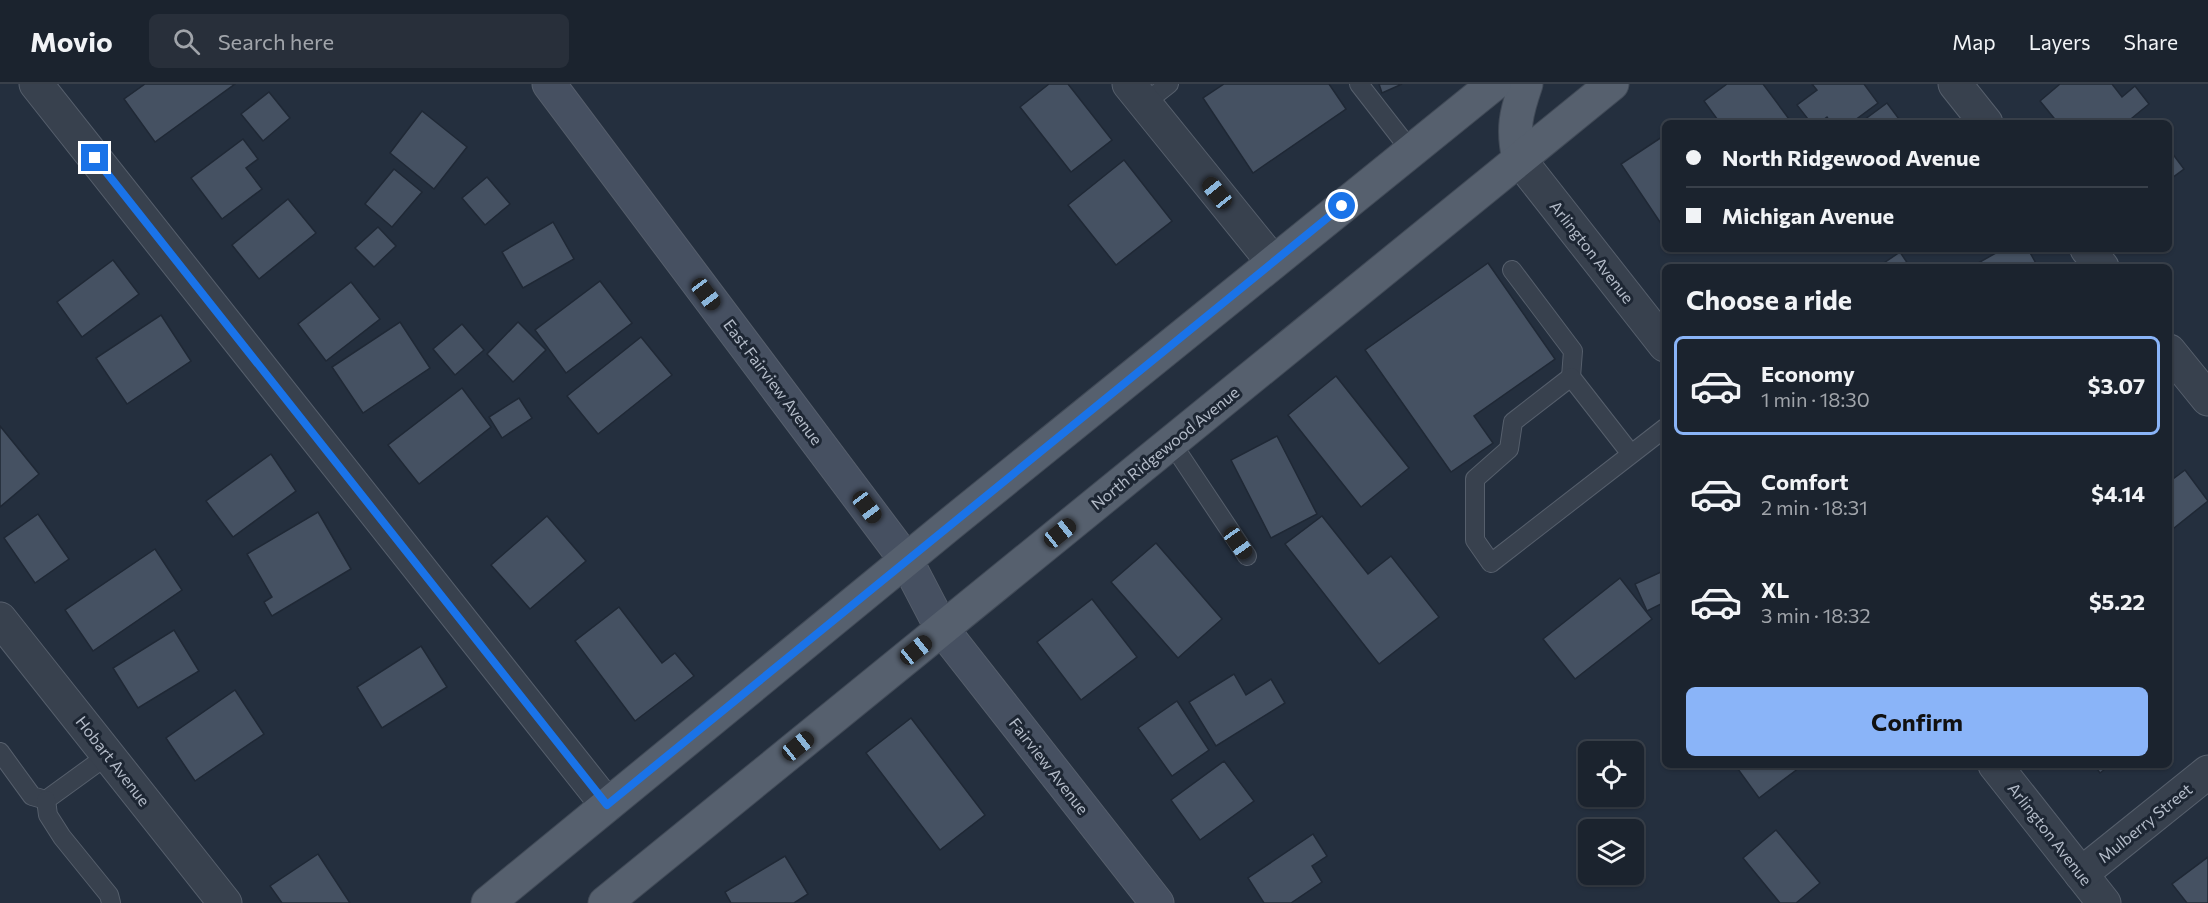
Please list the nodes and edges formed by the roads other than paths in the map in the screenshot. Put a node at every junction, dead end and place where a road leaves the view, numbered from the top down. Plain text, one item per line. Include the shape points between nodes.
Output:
1 (36, 84) edge
2 (549, 84) edge
3 (1359, 84) edge
4 (1494, 84) edge
5 (1526, 84) edge
6 (1612, 84) edge
7 (1955, 84) edge
8 (1148, 90) edge
9 (1984, 120) edge
10 (1411, 151) junction
11 (1519, 159) junction
12 (2090, 252) edge
13 (1273, 262) junction
14 (2100, 264) edge
15 (1512, 270) dead end
16 (1662, 341) edge
17 (2172, 355) edge
18 (1571, 377) junction
19 (2208, 399) edge
20 (1662, 430) edge
21 (1171, 442) junction
22 (1631, 454) junction
23 (1247, 556) dead end
24 (906, 560) junction
25 (0, 619) edge
26 (942, 629) junction
27 (0, 752) edge
28 (108, 755) junction
29 (1997, 768) edge
30 (2208, 772) edge
31 (46, 800) junction
32 (607, 805) junction
33 (2081, 874) junction
34 (621, 898) edge
35 (112, 900) edge
36 (225, 903) edge
37 (488, 903) edge
38 (1156, 903) edge
39 (2104, 903) edge

1 - 32 street
2 - 24 main road, East Fairview Avenue
3 - 10 lane
4 - 10 main road
5 - 11 main road via 1516,111 1514,138
6 - 11 main road, North Ridgewood Avenue
7 - 9 street
8 - 13 street
10 - 13 main road
11 - 16 street, Arlington Avenue
11 - 21 main road, North Ridgewood Avenue
12 - 14 street
13 - 24 main road
15 - 18 lane via 1573,351
17 - 19 street
18 - 22 lane
18 - 22 lane via 1513,422 1509,449 1475,479 1475,540 1491,563
20 - 22 lane
21 - 23 lane
21 - 26 main road, North Ridgewood Avenue
24 - 26 main road, East Fairview Avenue
24 - 32 main road
25 - 28 street, Hobart Avenue
26 - 34 main road, North Ridgewood Avenue
26 - 38 main road, Fairview Avenue
27 - 31 lane via 32,796
28 - 31 lane
28 - 36 street, Hobart Avenue
29 - 33 street, Arlington Avenue
30 - 33 street, Mulberry Street
31 - 35 lane via 48,815 62,837
32 - 37 main road
33 - 39 street, Arlington Avenue

